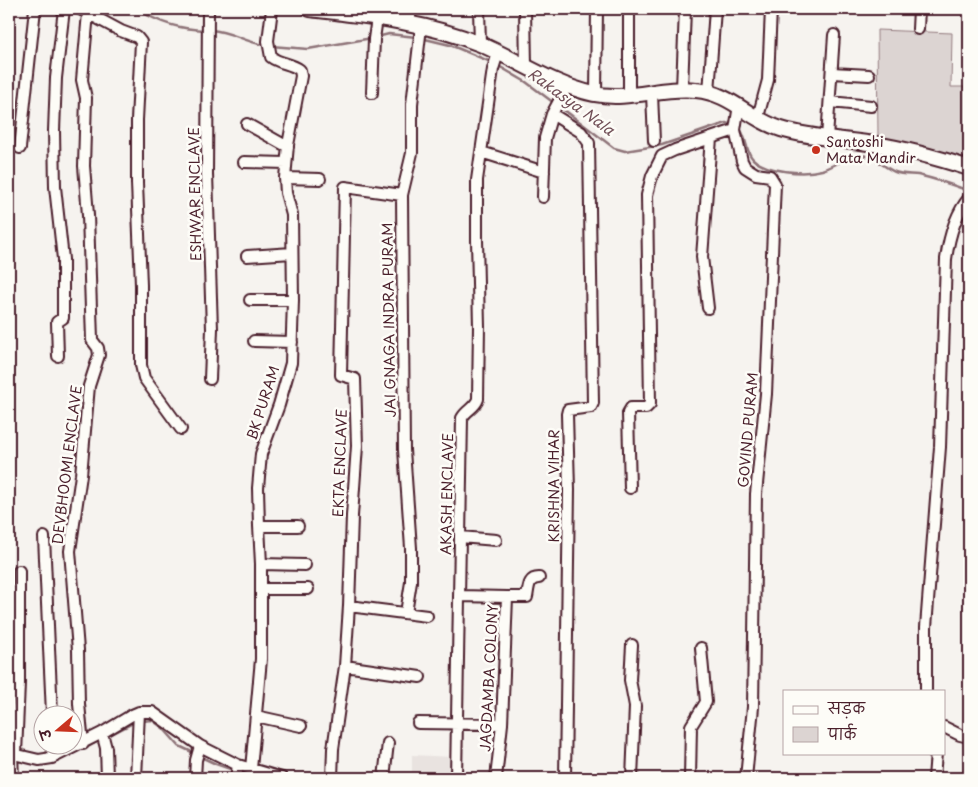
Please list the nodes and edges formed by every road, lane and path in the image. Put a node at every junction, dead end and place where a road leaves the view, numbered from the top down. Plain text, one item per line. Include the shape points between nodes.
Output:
1 (35, 9) edge
2 (64, 9) edge
3 (208, 9) edge
4 (272, 9) edge
5 (310, 9) edge
6 (410, 9) edge
7 (479, 9) edge
8 (525, 9) edge
9 (597, 9) edge
10 (629, 9) edge
11 (686, 9) edge
12 (715, 9) edge
13 (771, 9) edge
14 (919, 9) edge
15 (82, 10) edge
16 (369, 14) edge
17 (918, 29) dead end
18 (417, 31) junction
19 (834, 35) dead end
20 (480, 44) junction
21 (495, 61) junction
22 (526, 66) junction
23 (832, 74) junction
24 (869, 75) dead end
25 (567, 86) junction
26 (682, 89) junction
27 (708, 92) junction
28 (372, 93) dead end
29 (596, 94) junction
30 (652, 94) junction
31 (629, 96) junction
32 (830, 102) junction
33 (740, 106) junction
34 (871, 106) dead end
35 (555, 109) junction
36 (758, 117) junction
37 (247, 124) dead end
38 (735, 124) junction
39 (711, 138) junction
40 (828, 138) junction
41 (654, 141) dead end
42 (288, 147) junction
43 (20, 148) dead end
44 (481, 152) junction
45 (244, 162) dead end
46 (286, 163) junction
47 (969, 168) edge
48 (544, 172) junction
49 (285, 178) junction
50 (320, 179) dead end
51 (402, 195) junction
52 (543, 197) dead end
53 (969, 198) edge
54 (292, 253) junction
55 (248, 256) dead end
56 (250, 300) dead end
57 (293, 300) junction
58 (708, 308) dead end
59 (254, 341) dead end
60 (292, 342) junction
61 (58, 356) dead end
62 (210, 379) dead end
63 (181, 429) dead end
64 (630, 488) dead end
65 (259, 526) junction
66 (298, 526) dead end
67 (44, 537) dead end
68 (460, 537) junction
69 (496, 540) dead end
70 (262, 564) junction
71 (305, 565) dead end
72 (20, 571) dead end
73 (539, 578) dead end
74 (261, 589) junction
75 (308, 589) dead end
76 (459, 596) junction
77 (507, 597) junction
78 (349, 606) junction
79 (406, 613) junction
80 (427, 616) dead end
81 (632, 645) dead end
82 (701, 648) dead end
83 (344, 666) junction
84 (420, 677) dead end
85 (926, 690) edge
86 (52, 704) edge
87 (79, 704) edge
88 (256, 716) junction
89 (139, 718) junction
90 (418, 723) dead end
91 (458, 723) junction
92 (502, 724) junction
93 (301, 726) dead end
94 (946, 727) edge
95 (104, 738) junction
96 (969, 738) edge
97 (388, 743) dead end
98 (82, 744) edge
99 (198, 753) junction
100 (12, 754) edge
101 (52, 754) edge
102 (61, 754) edge
103 (936, 754) edge
104 (52, 758) junction
105 (251, 769) junction
106 (237, 772) edge
107 (269, 777) edge
108 (14, 778) edge
109 (107, 778) edge
110 (136, 778) edge
111 (195, 778) edge
112 (282, 778) edge
113 (332, 778) edge
114 (384, 778) edge
115 (456, 778) edge
116 (496, 778) edge
117 (565, 778) edge
118 (632, 778) edge
119 (690, 778) edge
120 (746, 778) edge
121 (934, 778) edge

1 - 43 street
2 - 61 street via 54,131 55,188 62,259 63,318 57,322
3 - 62 street, ESHWAR ENCLAVE
4 - 42 street, BK PURAM via 268,45 271,57 300,70 301,83
5 - 16 street
6 - 18 street, JAI GNAGA INDRA PURAM
7 - 20 street
8 - 22 street
9 - 29 street
10 - 31 street
11 - 26 street
12 - 27 street
13 - 36 street via 768,80
14 - 17 street
15 - 63 street via 137,36 141,42 137,138 141,372
15 - 87 street, DEVBHOOMI ENCLAVE via 82,80 86,98 84,166 92,340 99,355 89,386 71,545
16 - 18 street
16 - 28 street via 375,37
18 - 20 street via 452,35
18 - 51 street, JAI GNAGA INDRA PURAM via 412,153
19 - 23 street
20 - 21 street
21 - 22 street
21 - 44 street, AKASH ENCLAVE
22 - 25 street
23 - 24 street
23 - 32 street
25 - 29 street
25 - 35 street
26 - 27 street
26 - 30 street
27 - 33 street
29 - 31 street
30 - 31 street
30 - 41 street
32 - 34 street
32 - 40 street
33 - 36 street
33 - 38 street, GOVIND PURAM
35 - 48 street via 545,138
35 - 117 street, KRISHNA VIHAR via 581,132 589,143 591,155 593,403 590,407 568,410 567,414
36 - 40 street via 778,128
37 - 42 street
38 - 39 street
38 - 120 street, GOVIND PURAM via 746,167 756,174 770,176 775,184 766,394 756,494 753,698
39 - 58 street via 702,257
39 - 64 street via 662,156 647,195 650,404 646,408 631,408 628,413
40 - 47 street via 875,144
42 - 46 street, BK PURAM
44 - 48 street
44 - 68 street, AKASH ENCLAVE via 477,180 478,399 462,418
45 - 46 street
46 - 49 street, BK PURAM
48 - 52 street
49 - 50 street
49 - 54 street, BK PURAM via 292,215
51 - 78 street, EKTA ENCLAVE via 345,187 341,375 355,379 357,446
51 - 79 street, JAI GNAGA INDRA PURAM via 404,450 411,548 411,582
53 - 85 street via 959,212 946,259 940,448 926,627
54 - 55 street
54 - 57 street, BK PURAM
56 - 57 street
57 - 60 street, BK PURAM
59 - 60 street
60 - 65 street, BK PURAM via 291,363 261,454
65 - 66 street
65 - 70 street, BK PURAM
67 - 86 street
68 - 69 street
68 - 76 street, AKASH ENCLAVE
70 - 71 street
70 - 74 street, BK PURAM
72 - 100 street via 19,683
73 - 77 street via 530,581 527,597
74 - 75 street
74 - 88 street, BK PURAM via 261,659
76 - 77 street, JAGDAMBA COLONY
76 - 91 street, AKASH ENCLAVE
77 - 92 street, JAGDAMBA COLONY
78 - 79 street
78 - 83 street, EKTA ENCLAVE
79 - 80 street
81 - 118 street via 630,680 635,706
82 - 119 street via 706,702 691,726
83 - 84 street
83 - 113 street, EKTA ENCLAVE
88 - 93 street
88 - 105 street, BK PURAM
89 - 95 street via 132,715
89 - 99 street via 152,712
89 - 110 street
90 - 91 street
91 - 92 street
91 - 115 street, AKASH ENCLAVE
92 - 116 street, JAGDAMBA COLONY
94 - 96 street
95 - 98 street
95 - 109 street
97 - 114 street
99 - 106 street
99 - 111 street
100 - 104 street via 39,760
100 - 108 street
101 - 104 street
102 - 104 street
103 - 121 street
105 - 106 street
105 - 107 street
107 - 112 street

